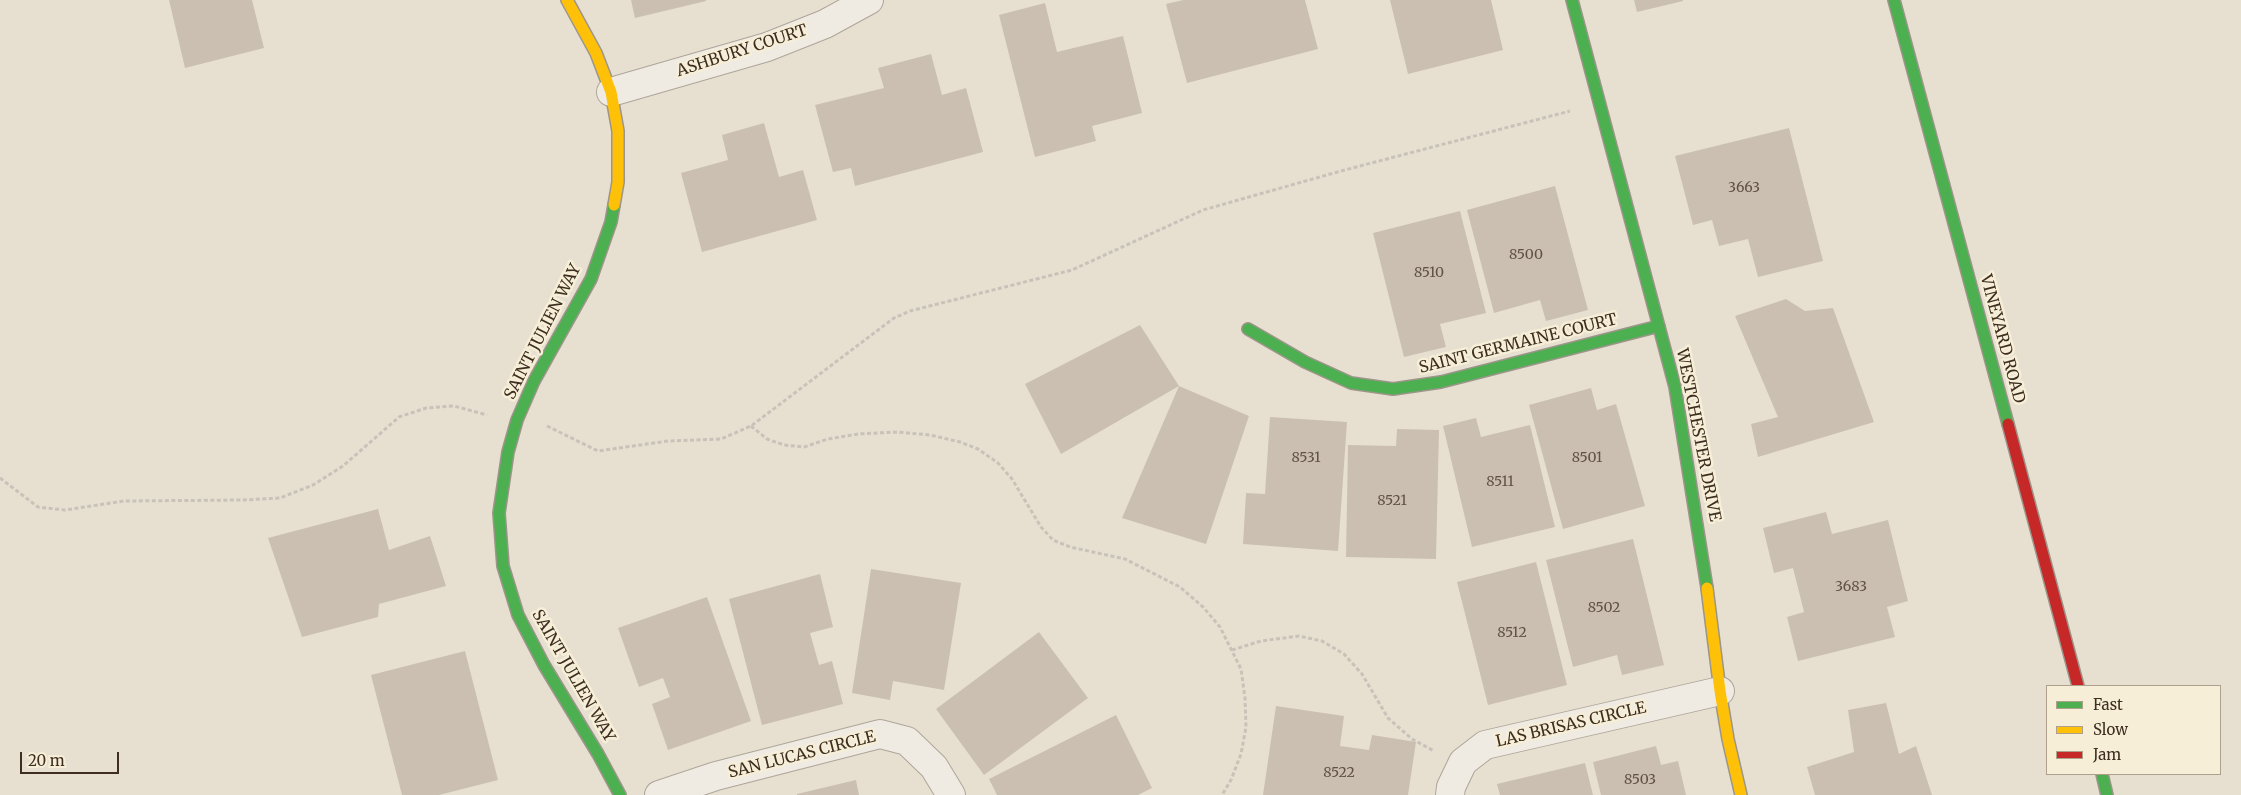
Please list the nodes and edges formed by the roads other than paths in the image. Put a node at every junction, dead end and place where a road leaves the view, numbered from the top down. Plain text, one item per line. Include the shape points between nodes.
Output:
1 (567, 0) edge
2 (869, 0) edge
3 (1572, 0) edge
4 (1894, 0) edge
5 (611, 92) junction
6 (1659, 326) junction
7 (1248, 329) dead end
8 (2078, 685) edge
9 (1720, 691) junction
10 (2102, 775) edge
11 (620, 795) edge
12 (659, 795) edge
13 (950, 795) edge
14 (1450, 795) edge
15 (1741, 795) edge
16 (2107, 795) edge

1 - 5 street, SAINT JULIEN WAY via 596,53
2 - 5 street, ASHBURY COURT via 825,24 767,47
3 - 6 street, WESTCHESTER DRIVE
4 - 8 street, VINEYARD ROAD
5 - 11 street, SAINT JULIEN WAY via 618,131 618,182 612,222 591,279 534,381 517,420 508,452 499,513 503,566 518,615
6 - 7 street, SAINT GERMAINE COURT via 1441,382 1393,389 1351,383 1305,362
6 - 9 street, WESTCHESTER DRIVE via 1675,386 1696,508
9 - 14 street, LAS BRISAS CIRCLE via 1485,745 1463,762
9 - 15 street, WESTCHESTER DRIVE
10 - 16 street
12 - 13 street, SAN LUCAS CIRCLE via 716,776 880,734 907,741 934,767

